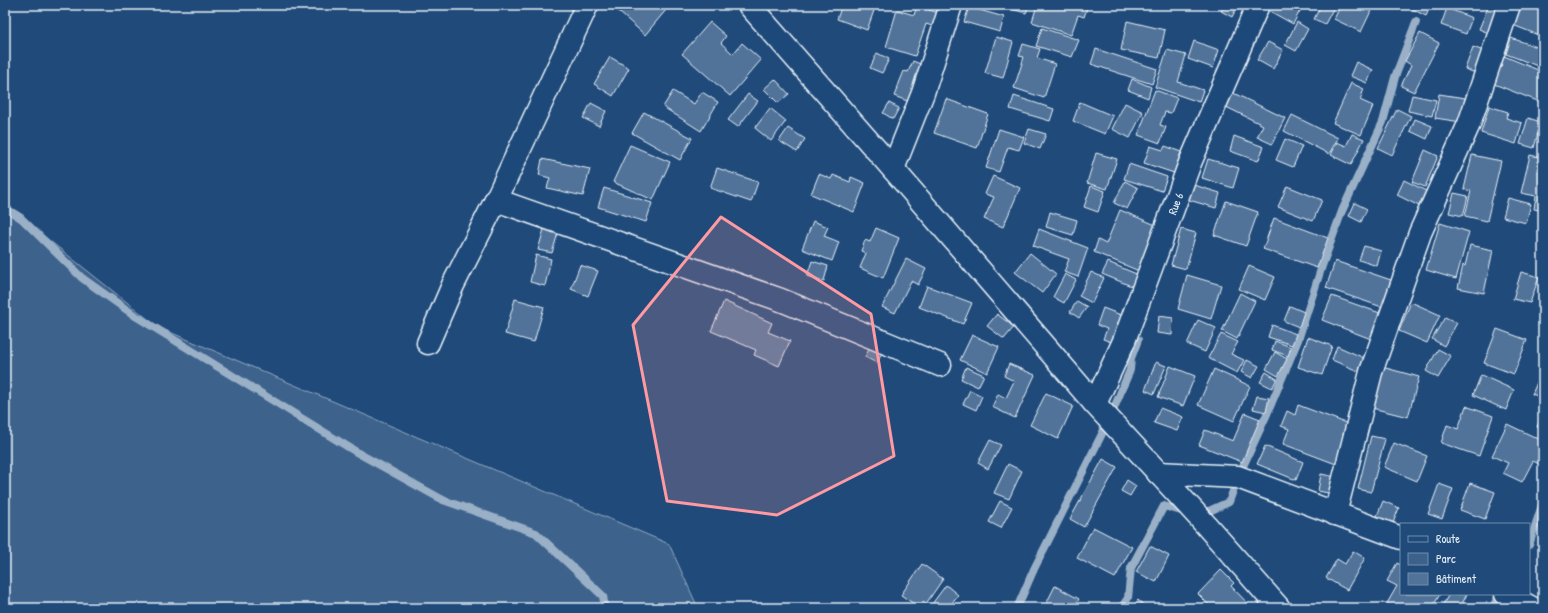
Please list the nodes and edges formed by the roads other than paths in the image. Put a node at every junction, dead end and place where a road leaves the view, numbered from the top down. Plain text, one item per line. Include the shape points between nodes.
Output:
1 (587, 5) edge
2 (749, 5) edge
3 (951, 5) edge
4 (1258, 5) edge
5 (1508, 5) edge
6 (893, 169) junction
7 (496, 200) junction
8 (428, 343) dead end
9 (940, 365) dead end
10 (1095, 404) junction
11 (1158, 473) junction
12 (1335, 514) junction
13 (1400, 538) edge
14 (1508, 595) edge
15 (1279, 608) edge
16 (1532, 608) edge

1 - 7 street
2 - 6 street
3 - 6 street via 924,93
4 - 10 street, Rue 6 via 1190,163 1124,341
5 - 12 street via 1469,124 1420,233 1371,372
6 - 10 street
7 - 8 street via 453,285
7 - 9 street via 780,300
10 - 11 street
11 - 12 street via 1238,477
11 - 15 street
12 - 13 street
14 - 16 street

